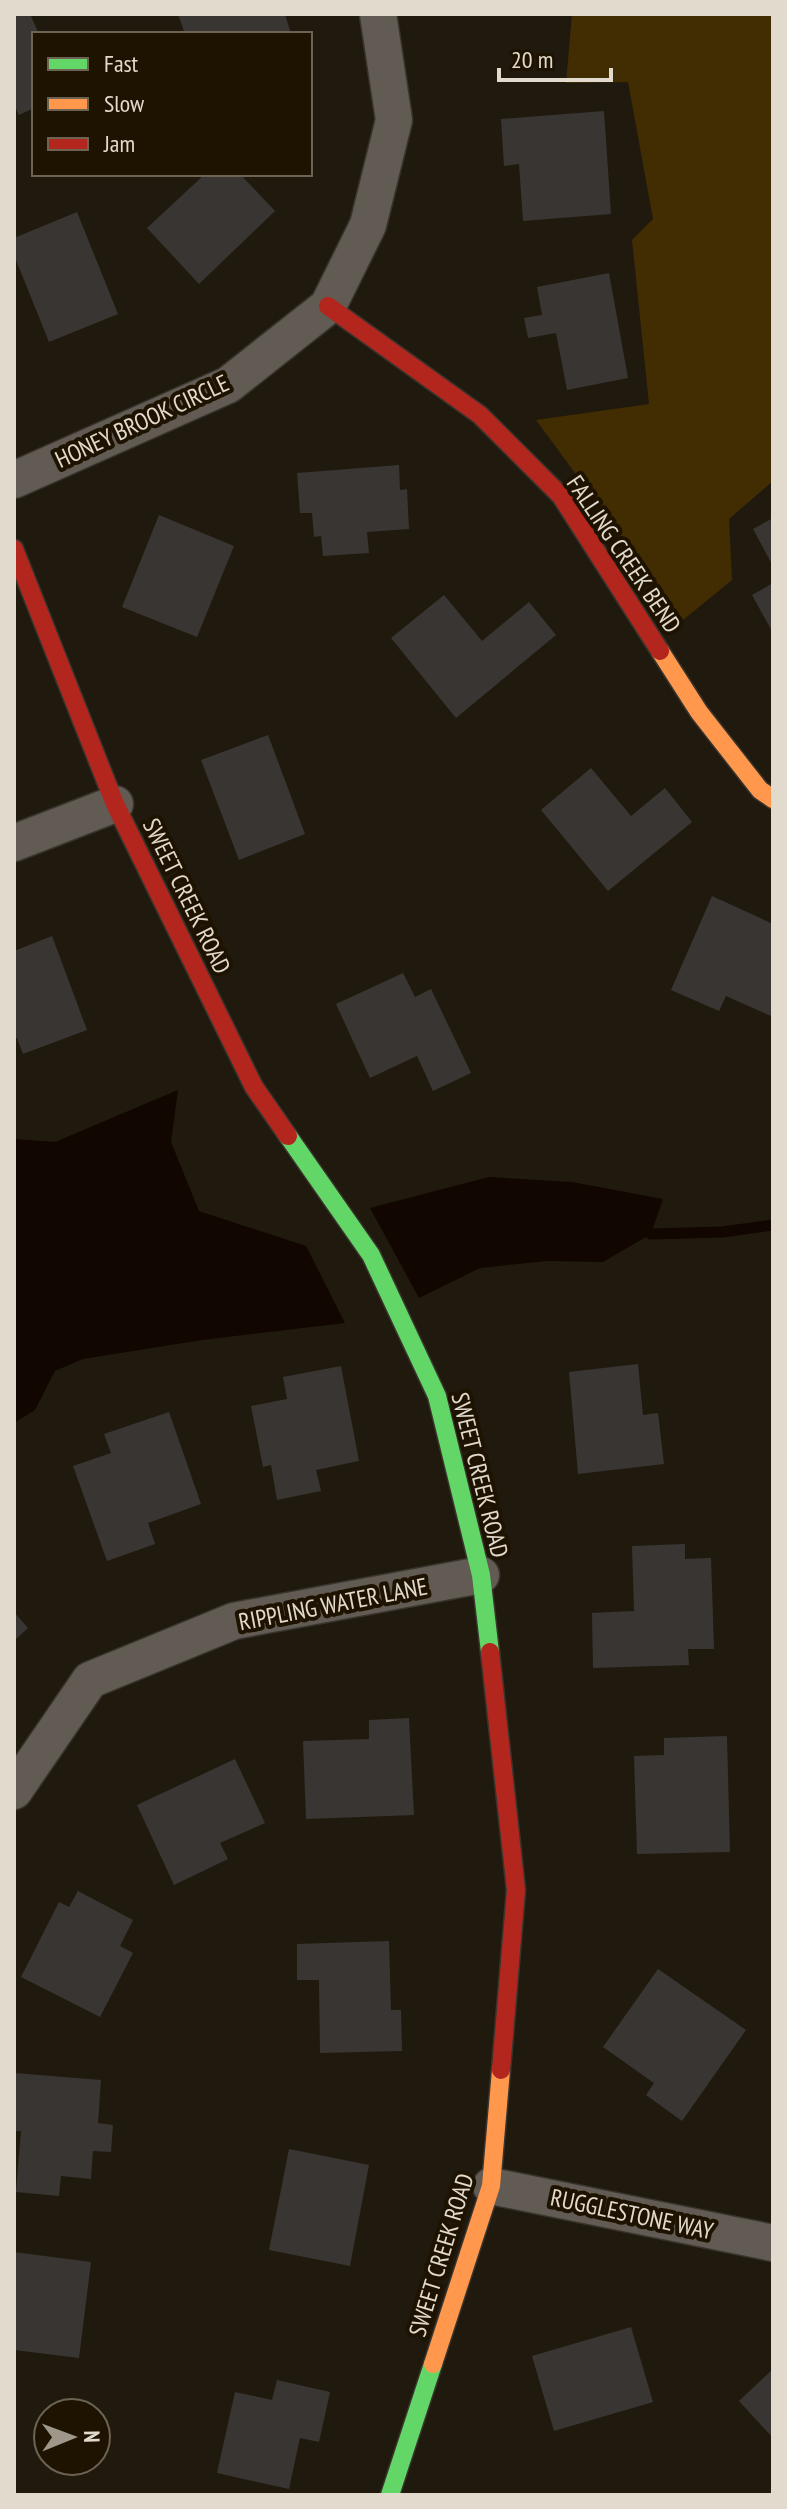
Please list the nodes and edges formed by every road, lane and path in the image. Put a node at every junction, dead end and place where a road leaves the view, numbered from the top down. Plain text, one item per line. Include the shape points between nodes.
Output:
1 (378, 14) edge
2 (328, 306) junction
3 (14, 480) edge
4 (14, 549) edge
5 (773, 799) edge
6 (115, 804) junction
7 (14, 843) edge
8 (481, 1575) junction
9 (14, 1791) edge
10 (491, 2186) junction
11 (773, 2243) edge
12 (390, 2495) edge

1 - 2 street, HONEY BROOK CIRCLE via 394,120 368,225
2 - 3 street, HONEY BROOK CIRCLE via 228,385
2 - 5 street, FALLING CREEK BEND via 480,415 561,496 699,712 760,790
4 - 6 street, SWEET CREEK ROAD
6 - 7 street
6 - 8 street, SWEET CREEK ROAD via 254,1087 371,1255 437,1396
8 - 9 street, RIPPLING WATER LANE via 234,1621 90,1680
8 - 10 street, SWEET CREEK ROAD via 516,1890
10 - 11 street, RUGGLESTONE WAY
10 - 12 street, SWEET CREEK ROAD

